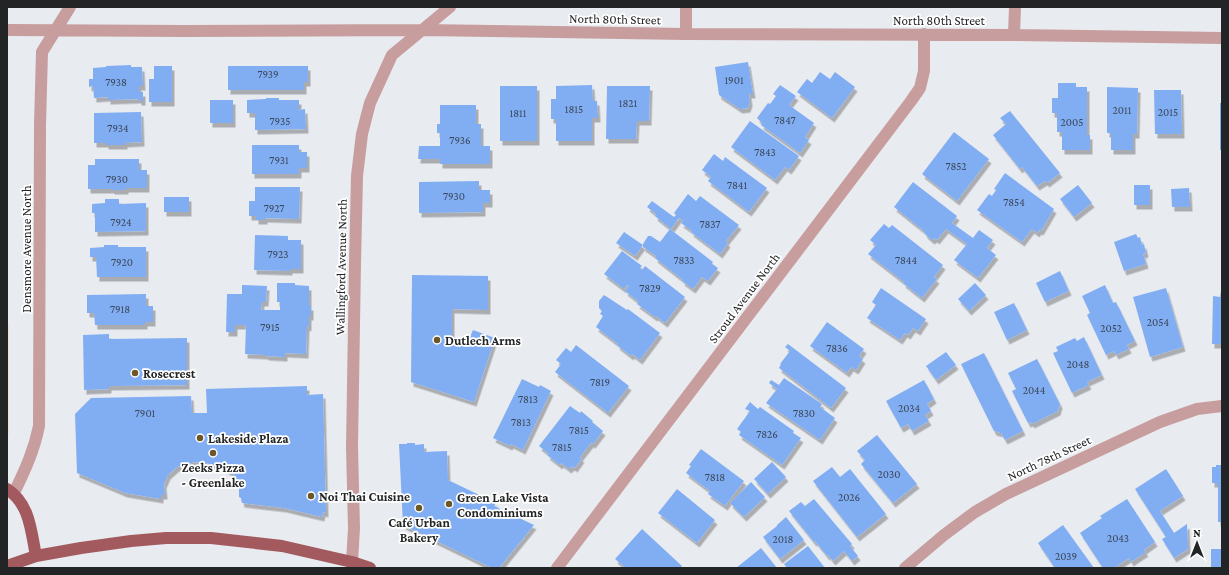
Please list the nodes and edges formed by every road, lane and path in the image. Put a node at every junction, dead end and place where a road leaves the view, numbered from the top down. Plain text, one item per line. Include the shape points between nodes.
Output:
1 (70, 7) edge
2 (450, 7) edge
3 (686, 7) edge
4 (1015, 7) edge
5 (7, 30) edge
6 (55, 30) junction
7 (422, 30) junction
8 (686, 34) junction
9 (924, 34) junction
10 (1014, 35) junction
11 (1222, 38) edge
12 (1222, 406) edge
13 (10, 491) edge
14 (36, 556) junction
15 (352, 562) junction
16 (7, 566) edge
17 (370, 568) edge
18 (557, 568) edge
19 (905, 568) edge

1 - 6 street, Densmore Avenue North
2 - 7 street, Wallingford Avenue North
3 - 8 street
4 - 10 street
5 - 6 street, North 80th Street
6 - 7 street, North 80th Street
6 - 13 street, Densmore Avenue North via 42,52 40,426 35,445
7 - 8 street, North 80th Street
7 - 15 street, Wallingford Avenue North via 392,55 370,103 358,163
8 - 9 street, North 80th Street
9 - 10 street, North 80th Street
9 - 18 street, Stroud Avenue North via 924,71 920,88 912,101
10 - 11 street, North 80th Street
12 - 19 street, North 78th Street via 1197,409 1160,422 1006,494 975,512
13 - 14 main road via 27,514
14 - 15 main road via 132,541 211,538 282,546
14 - 16 main road
15 - 17 main road

